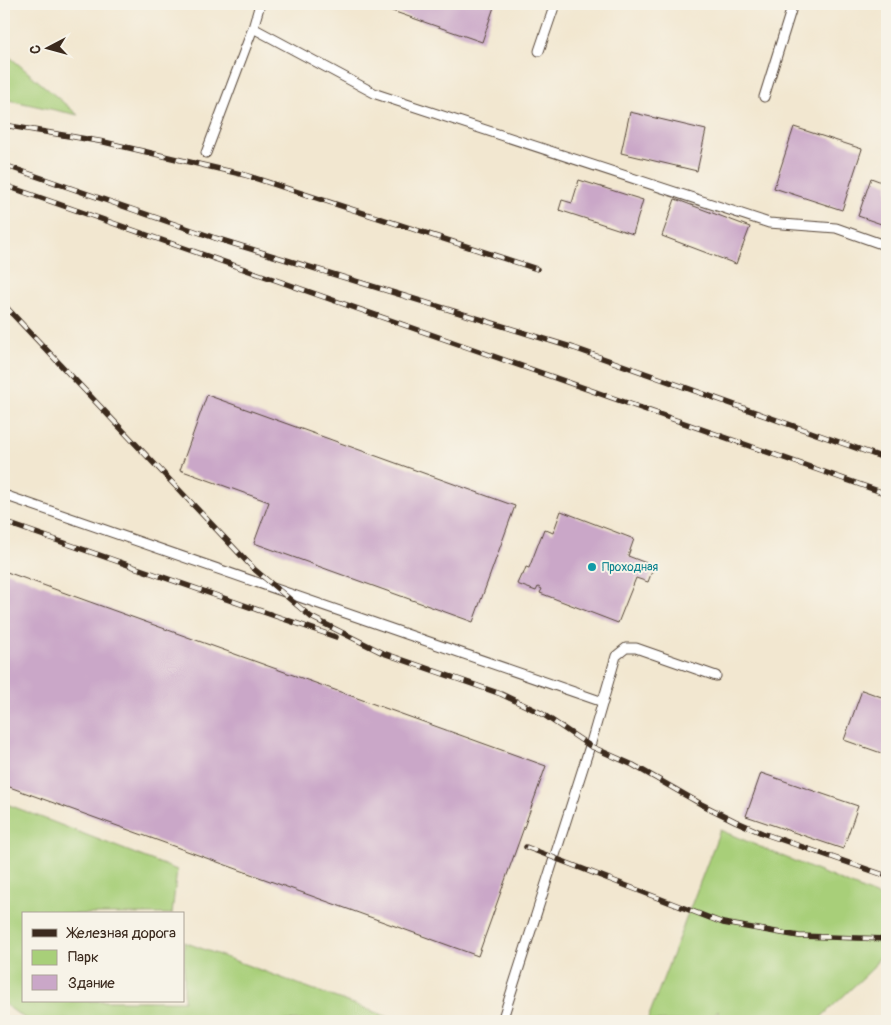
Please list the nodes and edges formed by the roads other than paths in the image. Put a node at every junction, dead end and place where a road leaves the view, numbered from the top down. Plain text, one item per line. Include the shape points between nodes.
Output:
1 (260, 4) edge
2 (555, 4) edge
3 (793, 4) edge
4 (253, 28) junction
5 (538, 51) dead end
6 (764, 97) dead end
7 (206, 153) dead end
8 (887, 246) edge
9 (4, 495) edge
10 (716, 676) dead end
11 (603, 702) junction
12 (502, 1021) edge

1 - 4 lane
2 - 5 lane
3 - 6 lane
4 - 7 lane
4 - 8 lane via 376,94 769,223 836,228
9 - 11 lane
10 - 11 lane via 636,648 626,648 616,656
11 - 12 lane

